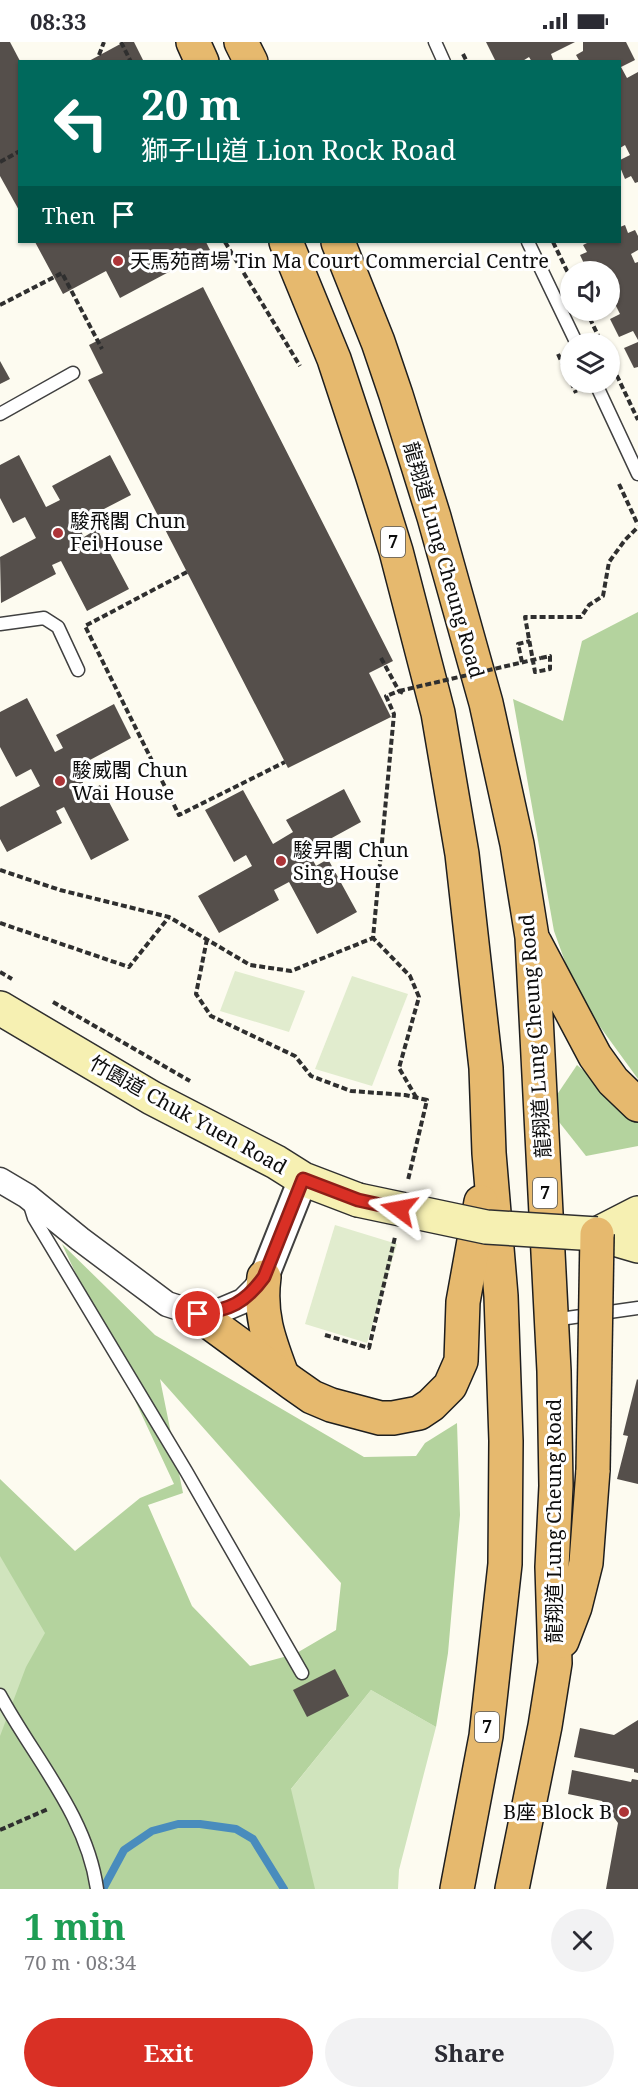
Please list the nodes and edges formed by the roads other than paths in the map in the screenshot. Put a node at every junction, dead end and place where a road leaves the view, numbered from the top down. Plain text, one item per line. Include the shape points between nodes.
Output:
1 (193, 42) edge
2 (241, 42) edge
3 (435, 42) edge
4 (201, 60) edge
5 (250, 60) edge
6 (443, 60) edge
7 (286, 243) edge
8 (338, 243) edge
9 (528, 243) edge
10 (572, 333) edge
11 (72, 372) dead end
12 (600, 393) edge
13 (0, 414) edge
14 (638, 474) edge
15 (0, 624) edge
16 (78, 670) dead end
17 (531, 937) junction
18 (9, 995) edge
19 (638, 1105) edge
20 (489, 1153) junction
21 (0, 1180) edge
22 (308, 1182) junction
23 (27, 1196) junction
24 (638, 1213) edge
25 (597, 1234) junction
26 (638, 1246) edge
27 (264, 1277) junction
28 (638, 1308) edge
29 (198, 1314) junction
30 (552, 1320) junction
31 (282, 1375) junction
32 (555, 1663) junction
33 (302, 1673) dead end
34 (0, 1695) edge
35 (97, 1889) edge
36 (457, 1889) edge
37 (512, 1889) edge

1 - 4 highway
2 - 5 highway
3 - 6 lane
7 - 20 highway, 7 via 321,323 372,474 438,713 463,865 486,1068
8 - 17 highway, 龍翔道 Lung Cheung Road / 7 via 396,395 486,703 517,844
9 - 10 lane
11 - 13 lane
12 - 14 lane
15 - 16 lane via 44,618 58,627
17 - 19 highway via 595,1056
17 - 30 highway, 龍翔道 Lung Cheung Road / 7
18 - 22 main road, 竹園道 Chuk Yuen Road via 152,1098
20 - 31 highway via 463,1302 461,1361 441,1396 419,1413 380,1418 312,1397
20 - 36 highway, 7 via 504,1366 505,1564 486,1737
21 - 23 street
22 - 25 main road, 竹園道 Chuk Yuen Road, bridge via 358,1200 459,1223 521,1231
22 - 27 street
23 - 29 street via 167,1304
23 - 33 lane via 34,1218
24 - 25 main road, 竹園道 Chuk Yuen Road
25 - 26 main road, 竹園道 Chuk Yuen Road
25 - 32 highway, bridge via 593,1470 586,1563
27 - 29 street via 243,1301 217,1312
27 - 31 highway via 261,1294 266,1330
28 - 30 lane
29 - 31 highway
30 - 32 highway, 龍翔道 Lung Cheung Road / 7
32 - 37 highway, 龍翔道 Lung Cheung Road / 7
34 - 35 lane via 66,1801 94,1864

